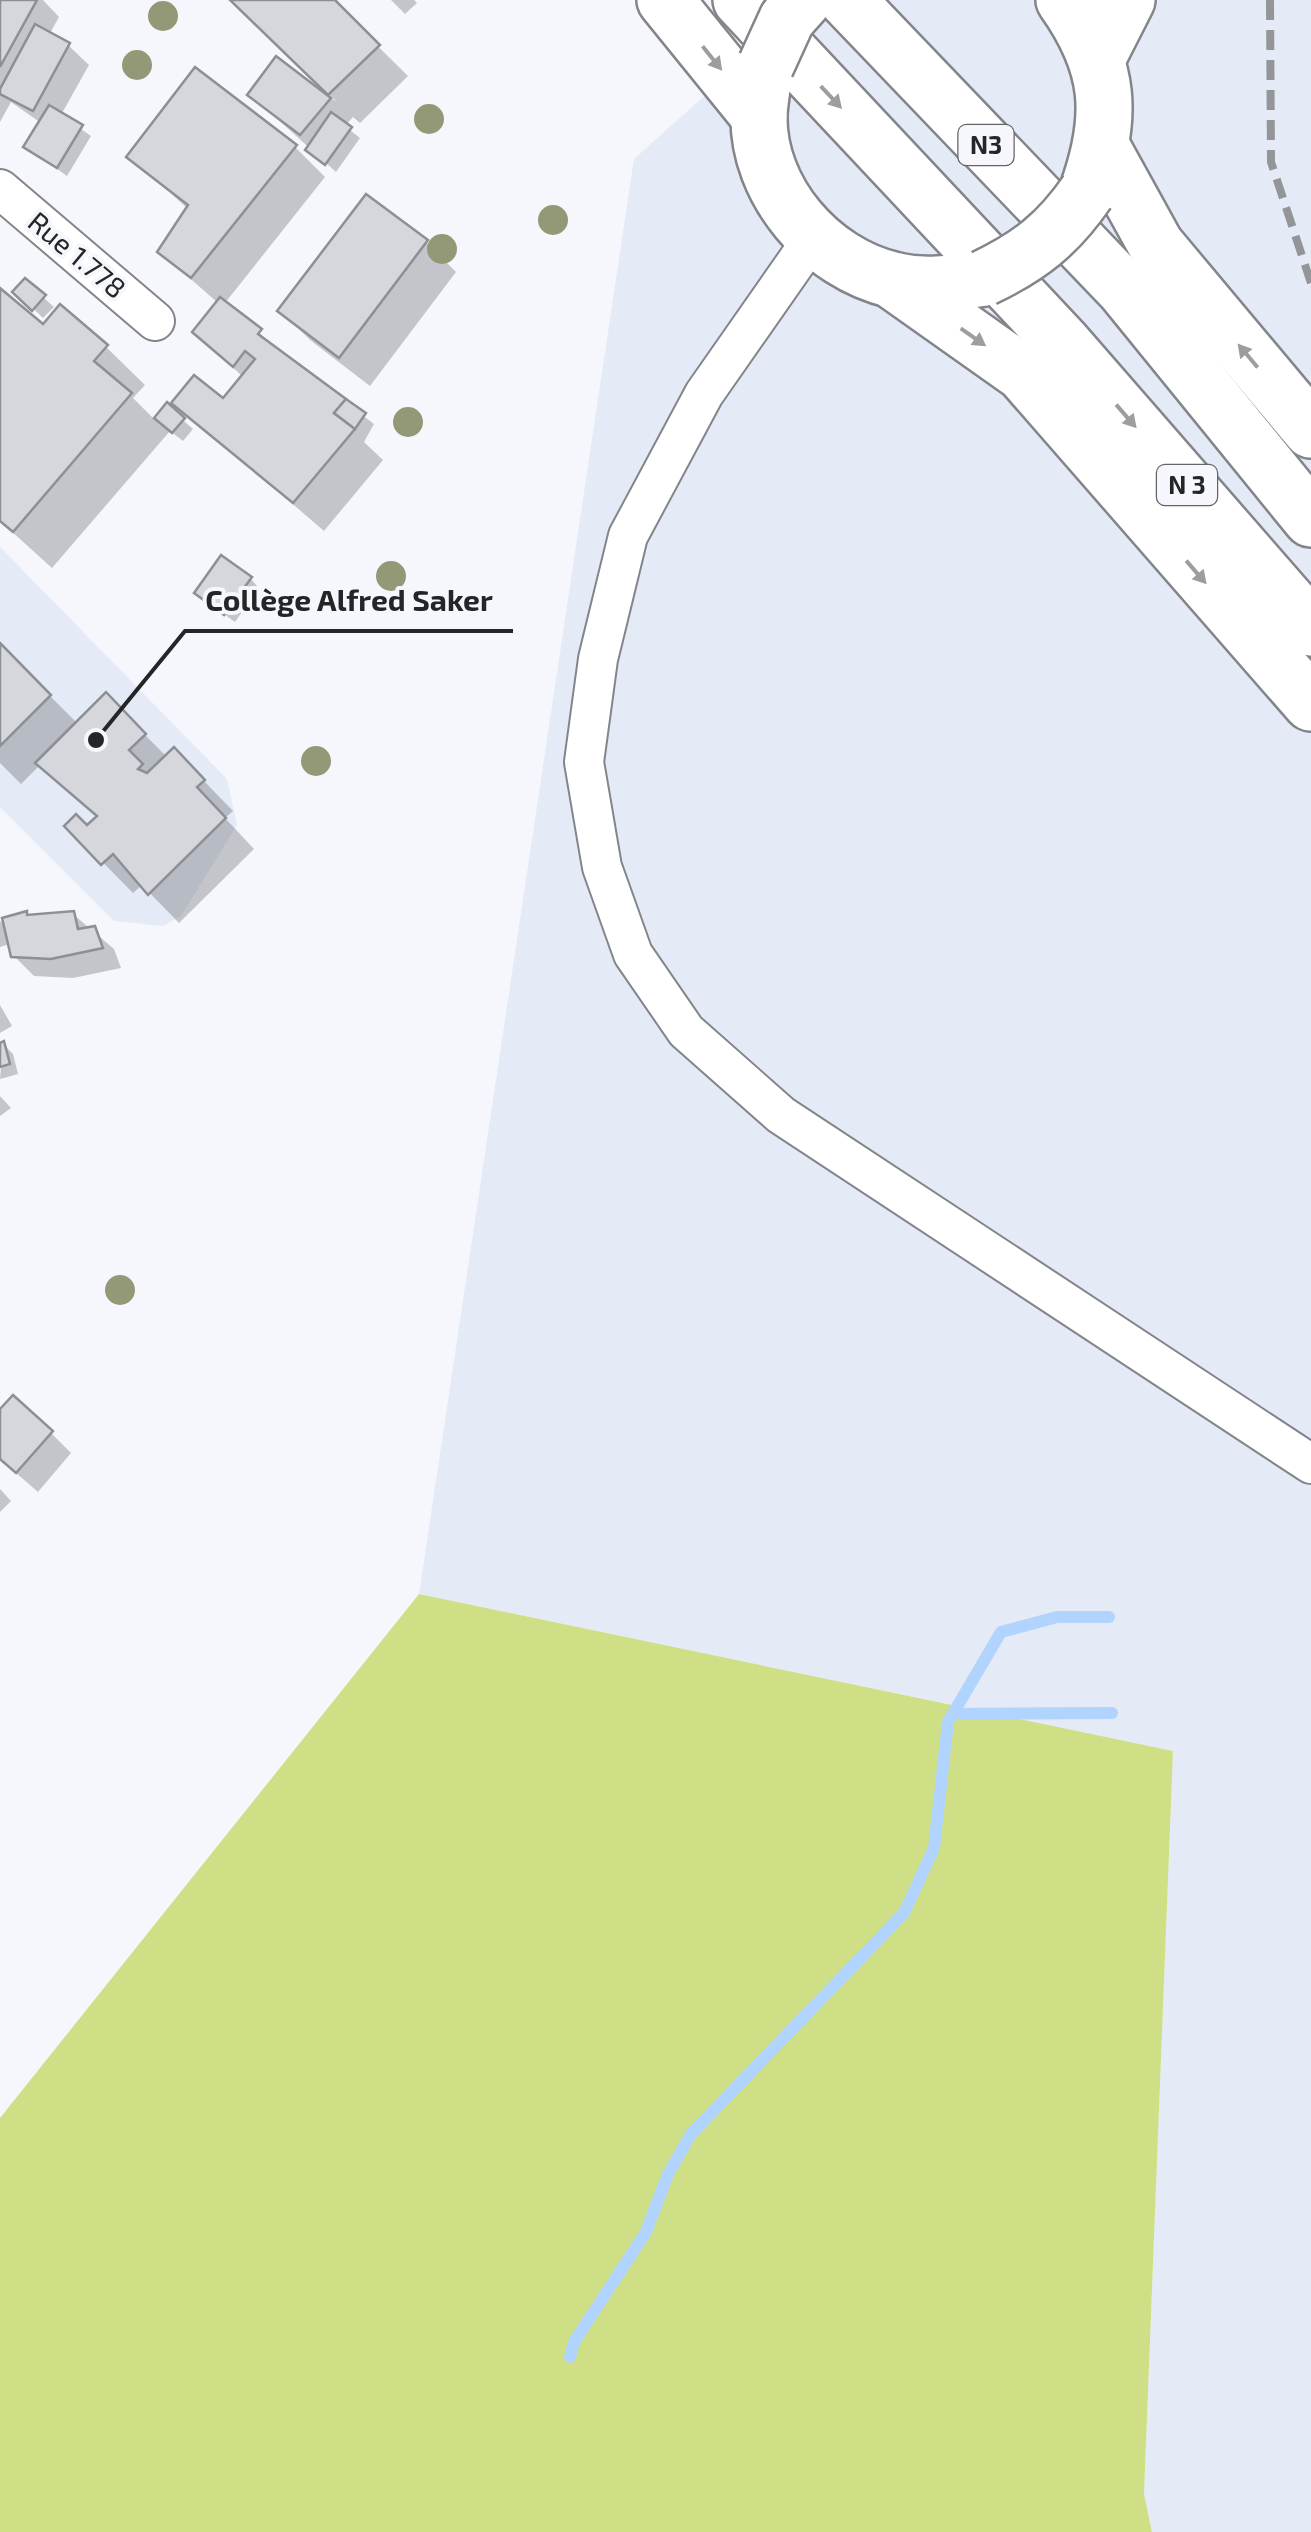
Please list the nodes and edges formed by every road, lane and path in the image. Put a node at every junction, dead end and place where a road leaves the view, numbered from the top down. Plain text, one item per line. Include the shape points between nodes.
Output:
1 (665, 0) edge
2 (741, 0) edge
3 (804, 0) edge
4 (847, 0) edge
5 (1064, 0) edge
6 (1127, 0) edge
7 (1098, 58) junction
8 (762, 90) junction
9 (1095, 170) junction
10 (0, 189) edge
11 (813, 238) junction
12 (893, 280) junction
13 (155, 321) dead end
14 (1311, 430) edge
15 (1311, 519) edge
16 (1311, 628) edge
17 (1311, 704) edge
18 (1311, 1464) edge

1 -> 8 main road
2 -> 16 main road, N 3 via 1062,342
3 - 8 main road, bridge via 787,19
4 - 15 main road, N3 via 1124,290
5 - 7 main road
6 - 7 main road
7 - 9 main road via 1106,104
8 - 11 main road via 766,161 785,203
9 - 12 main road, bridge via 1061,229 1026,258 984,278 939,286
14 -> 9 main road
10 - 13 street, Rue 1.778
11 - 12 main road via 850,265
11 - 18 street via 704,394 628,536 598,660 584,762 602,867 634,954 686,1031 780,1115
12 -> 17 main road via 1023,373

